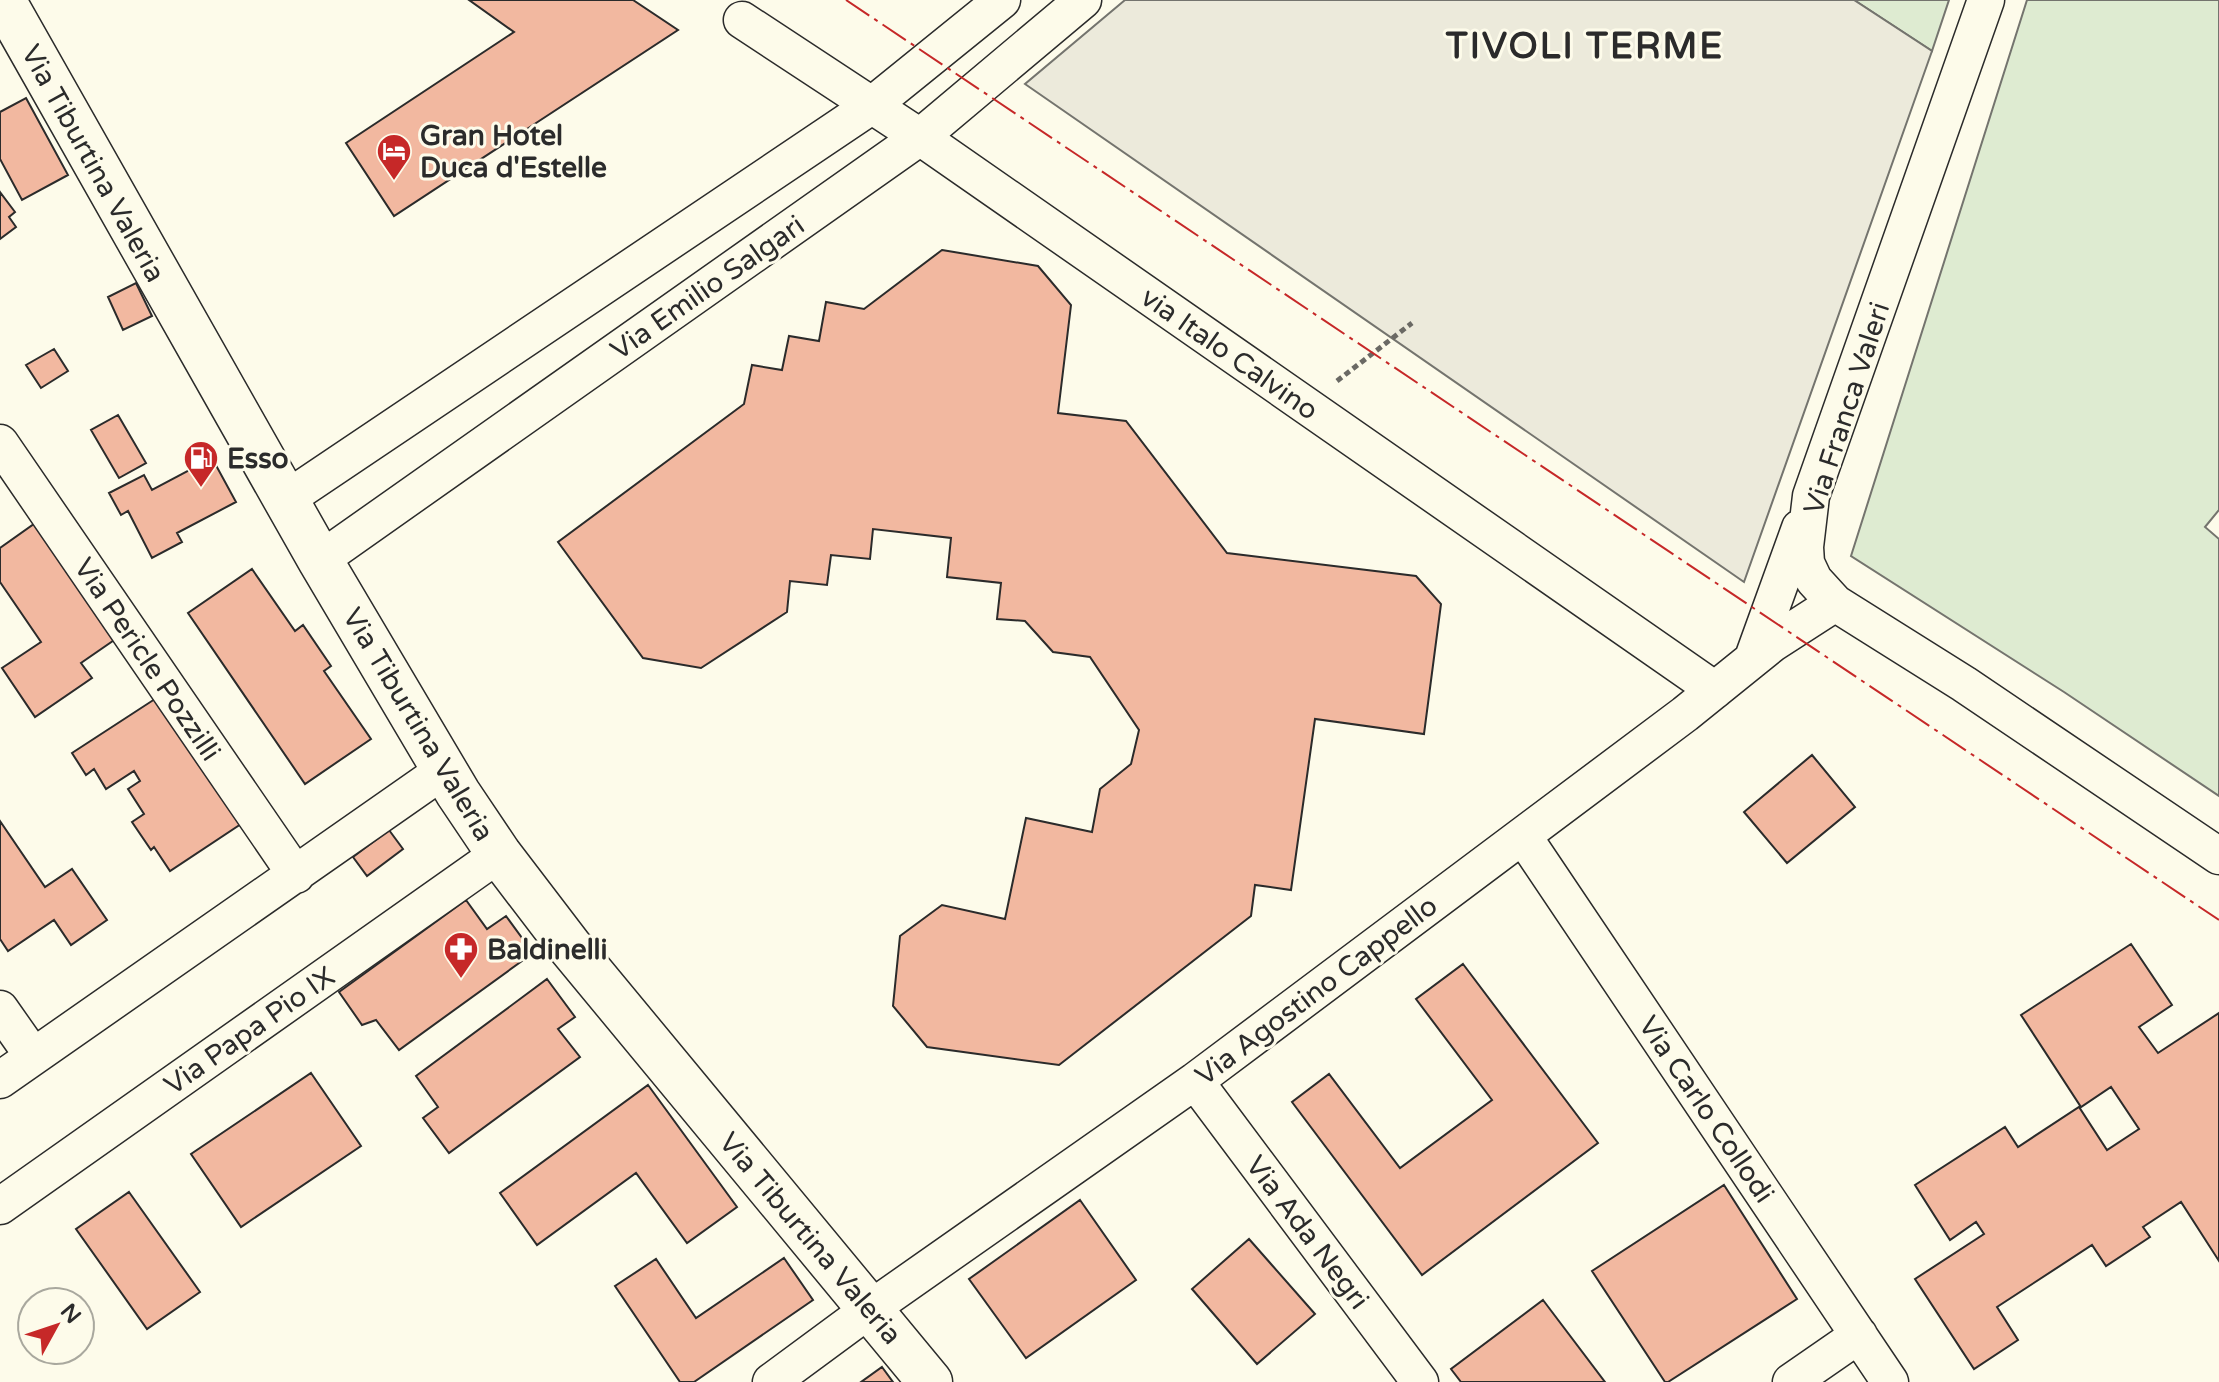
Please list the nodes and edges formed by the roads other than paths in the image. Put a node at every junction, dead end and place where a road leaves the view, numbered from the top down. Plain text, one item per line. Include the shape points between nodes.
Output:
1 (3, 0) edge
2 (1002, 0) edge
3 (1083, 0) edge
4 (1986, 0) edge
5 (742, 20) dead end
6 (871, 106) junction
7 (920, 137) junction
8 (0, 443) edge
9 (1811, 496) junction
10 (285, 500) junction
11 (320, 560) junction
12 (1835, 603) junction
13 (1753, 658) junction
14 (1715, 690) junction
15 (444, 770) junction
16 (1523, 836) junction
17 (499, 854) junction
18 (2219, 856) edge
19 (296, 875) junction
20 (0, 1009) edge
21 (33, 1056) junction
22 (0, 1080) edge
23 (1195, 1081) junction
24 (0, 1206) edge
25 (870, 1309) junction
26 (1859, 1335) junction
27 (771, 1382) edge
28 (930, 1382) edge
29 (1420, 1382) edge
30 (1791, 1382) edge
31 (1890, 1382) edge

1 - 10 main road, Via Tiburtina Valeria
2 - 6 street, Via Emilio Salgari
3 - 7 street, Via Emilio Salgari
4 - 9 street, Via Franca Valeri
5 - 6 street, via Italo Calvino
6 - 7 street, via Italo Calvino
6 - 10 street, Via Emilio Salgari
7 - 11 street, Via Emilio Salgari
7 - 14 street, via Italo Calvino
8 - 19 street, Via Pericle Pozzilli
9 - 12 street, Via Franca Valeri via 1806,563
9 - 13 street
10 - 11 main road, Via Tiburtina Valeria
11 - 15 main road, Via Tiburtina Valeria
12 - 13 street, Via Agostino Cappello
12 - 18 street, Via Franca Valeri
13 - 14 street, Via Agostino Cappello
14 - 16 street, Via Agostino Cappello
15 - 17 main road, Via Tiburtina Valeria
15 - 19 street
16 - 23 street, Via Agostino Cappello
16 - 26 street, Via Carlo Collodi
17 - 24 street, Via Papa Pio IX
17 - 25 main road, Via Tiburtina Valeria
19 - 21 street
20 - 21 street
21 - 22 street
23 - 25 street, Via Agostino Cappello
23 - 29 street, Via Ada Negri
25 - 27 street, Via Agostino Cappello
25 - 28 main road, Via Tiburtina Valeria
26 - 30 street
26 - 31 street, Via Carlo Collodi

